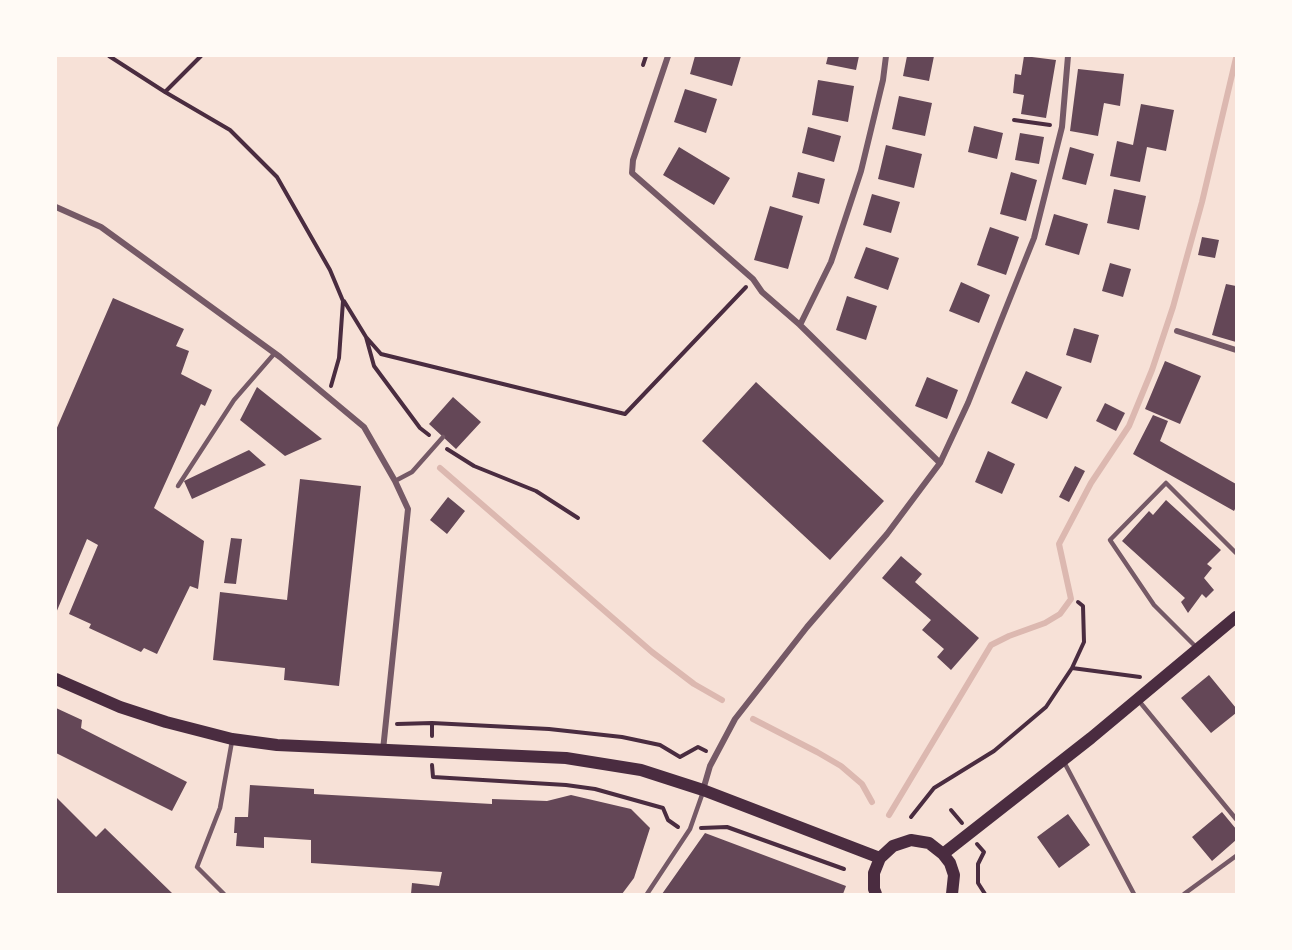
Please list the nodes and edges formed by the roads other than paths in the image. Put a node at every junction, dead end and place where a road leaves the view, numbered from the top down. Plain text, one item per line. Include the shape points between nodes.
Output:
1 (668, 56) edge
2 (886, 56) edge
3 (1068, 56) edge
4 (56, 207) edge
5 (800, 325) junction
6 (1177, 330) dead end
7 (1236, 350) edge
8 (274, 354) junction
9 (443, 437) dead end
10 (940, 463) junction
11 (395, 481) junction
12 (178, 486) dead end
13 (1236, 553) edge
14 (1236, 617) edge
15 (1199, 650) junction
16 (56, 679) edge
17 (1137, 699) junction
18 (232, 739) junction
19 (383, 751) junction
20 (1063, 760) junction
21 (703, 790) junction
22 (1236, 819) edge
23 (943, 854) junction
24 (1236, 856) edge
25 (880, 858) junction
26 (225, 894) edge
27 (647, 894) edge
28 (876, 894) edge
29 (952, 894) edge
30 (1134, 894) edge
31 (1184, 894) edge

1 - 5 street via 632,173
2 - 5 street via 861,171 831,262
3 - 10 street via 1062,127 1034,238
4 - 8 street via 101,227
5 - 10 street
6 - 7 street
8 - 11 street via 364,427
8 - 12 lane via 234,400
9 - 11 lane via 412,472
10 - 21 street via 887,534 735,719 710,766
11 - 19 street via 408,509
13 - 15 lane via 1166,483 1110,540 1154,605
14 - 15 main road
15 - 17 main road
16 - 18 main road via 120,707
17 - 20 main road
17 - 22 lane
18 - 19 main road
18 - 26 lane via 220,808 197,867
19 - 21 main road via 566,758 640,770
20 - 23 main road
20 - 30 lane
21 - 25 main road
21 - 27 lane via 690,829
23 - 25 main road via 928,843 910,840 893,846
23 - 29 main road via 954,875
24 - 31 lane
25 - 28 main road via 874,873

